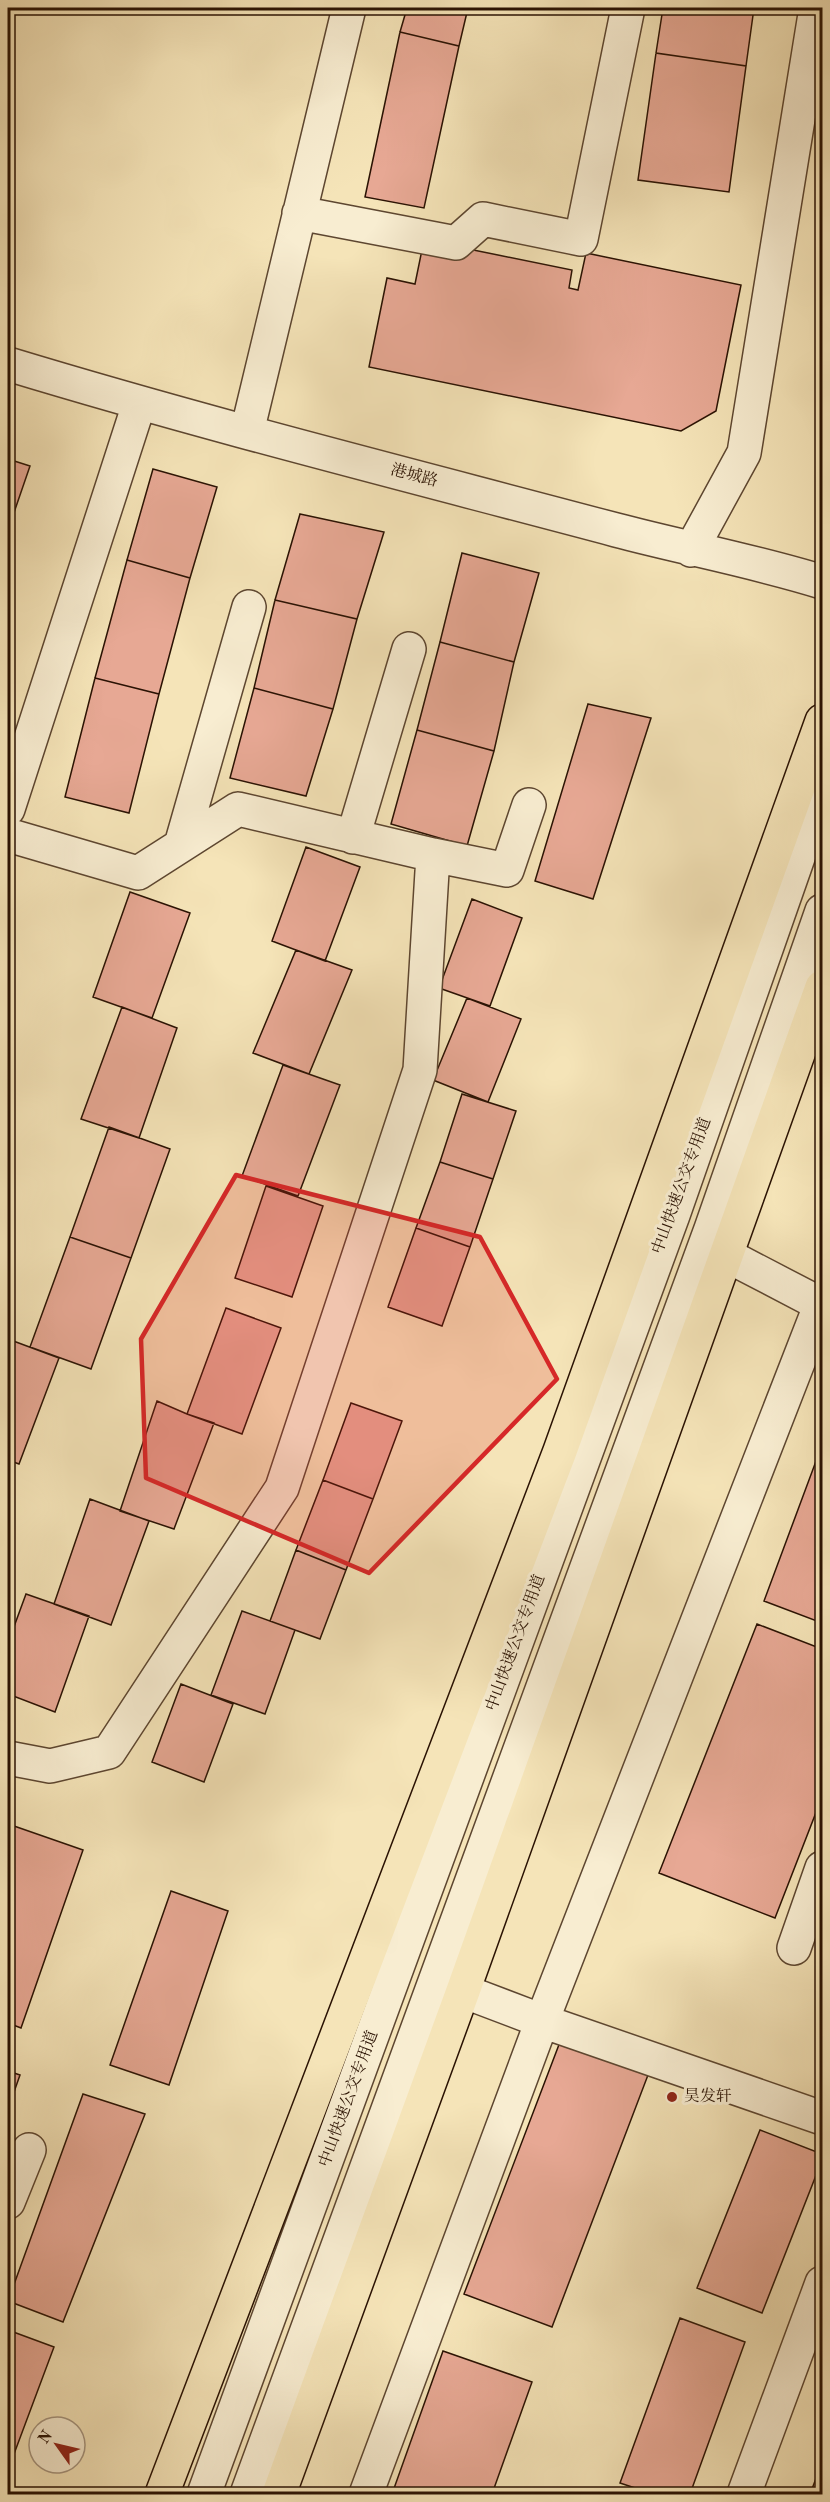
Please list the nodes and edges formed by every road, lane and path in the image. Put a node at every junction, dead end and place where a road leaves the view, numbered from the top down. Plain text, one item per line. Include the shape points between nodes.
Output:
1 (349, 8) edge
2 (628, 8) edge
3 (816, 8) edge
4 (299, 213) junction
5 (8, 364) edge
6 (139, 404) junction
7 (247, 432) junction
8 (691, 550) junction
9 (822, 582) edge
10 (249, 607) dead end
11 (409, 649) dead end
12 (822, 721) edge
13 (822, 789) edge
14 (529, 805) dead end
15 (8, 809) edge
16 (8, 835) edge
17 (353, 837) junction
18 (181, 845) junction
19 (433, 855) junction
20 (822, 911) edge
21 (822, 987) edge
22 (728, 1256) junction
23 (822, 1304) edge
24 (8, 1758) edge
25 (822, 1868) edge
26 (794, 1948) dead end
27 (463, 1991) junction
28 (542, 2020) junction
29 (822, 2118) edge
30 (29, 2150) dead end
31 (8, 2202) edge
32 (822, 2283) edge
33 (162, 2494) edge
34 (204, 2494) edge
35 (247, 2494) edge
36 (279, 2494) edge
37 (366, 2494) edge
38 (744, 2494) edge

1 - 4 street
2 - 4 street via 581,239 483,219 456,243
3 - 8 street via 744,453
4 - 7 street
5 - 6 street, 港城路
6 - 7 street, 港城路
6 - 15 street
7 - 8 street, 港城路
8 - 9 street, 港城路
10 - 18 street
11 - 17 street
12 - 33 main road via 560,1451
13 - 34 street, 中山快速公交专用道 via 673,1215
14 - 19 street via 507,870
16 - 18 street via 138,873
17 - 18 street via 238,809
17 - 19 street
19 - 24 street via 420,1070 282,1488 109,1752 50,1766
20 - 35 street via 707,1240
21 - 22 main road
22 - 23 street
22 - 27 main road
23 - 28 street
25 - 26 street
27 - 28 street
27 - 36 main road
28 - 29 street
28 - 37 street
30 - 31 street
32 - 38 street

